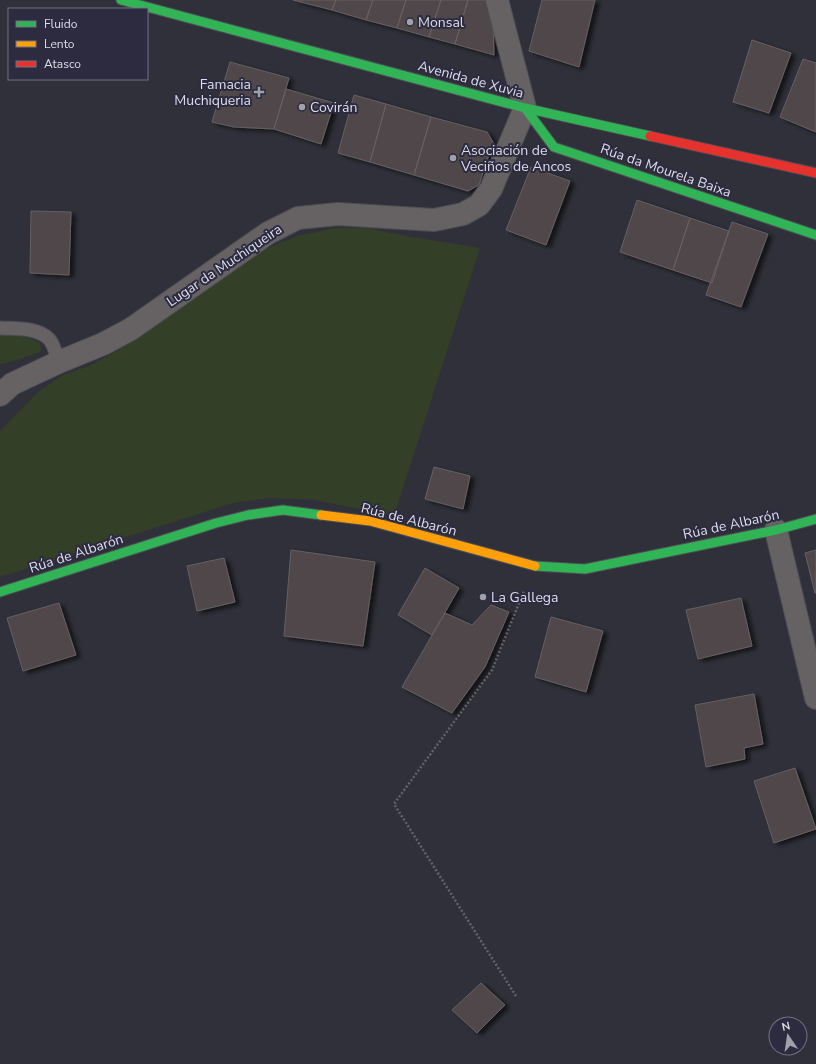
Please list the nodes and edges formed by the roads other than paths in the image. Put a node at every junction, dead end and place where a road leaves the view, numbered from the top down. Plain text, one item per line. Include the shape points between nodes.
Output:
1 (121, 0) edge
2 (497, 0) edge
3 (525, 108) junction
4 (816, 173) edge
5 (816, 235) edge
6 (0, 328) edge
7 (59, 362) junction
8 (0, 395) edge
9 (816, 519) edge
10 (776, 530) junction
11 (0, 592) edge
12 (816, 698) edge

1 - 3 street, Avenida de Xuvia
2 - 3 street
3 - 4 street, Avenida de Xuvia
3 - 5 street, Rúa da Mourela Baixa via 554,147
3 - 7 street, Lugar da Muchiqueira via 490,190 479,205 463,214 434,220 338,214 298,218 268,233 131,329
6 - 7 lane via 40,333 49,339
7 - 8 street, Lugar da Muchiqueira via 12,384
9 - 10 street, Rúa de Albarón
10 - 11 street, Rúa de Albarón via 585,569 534,566 370,521 283,510 216,523
10 - 12 street

